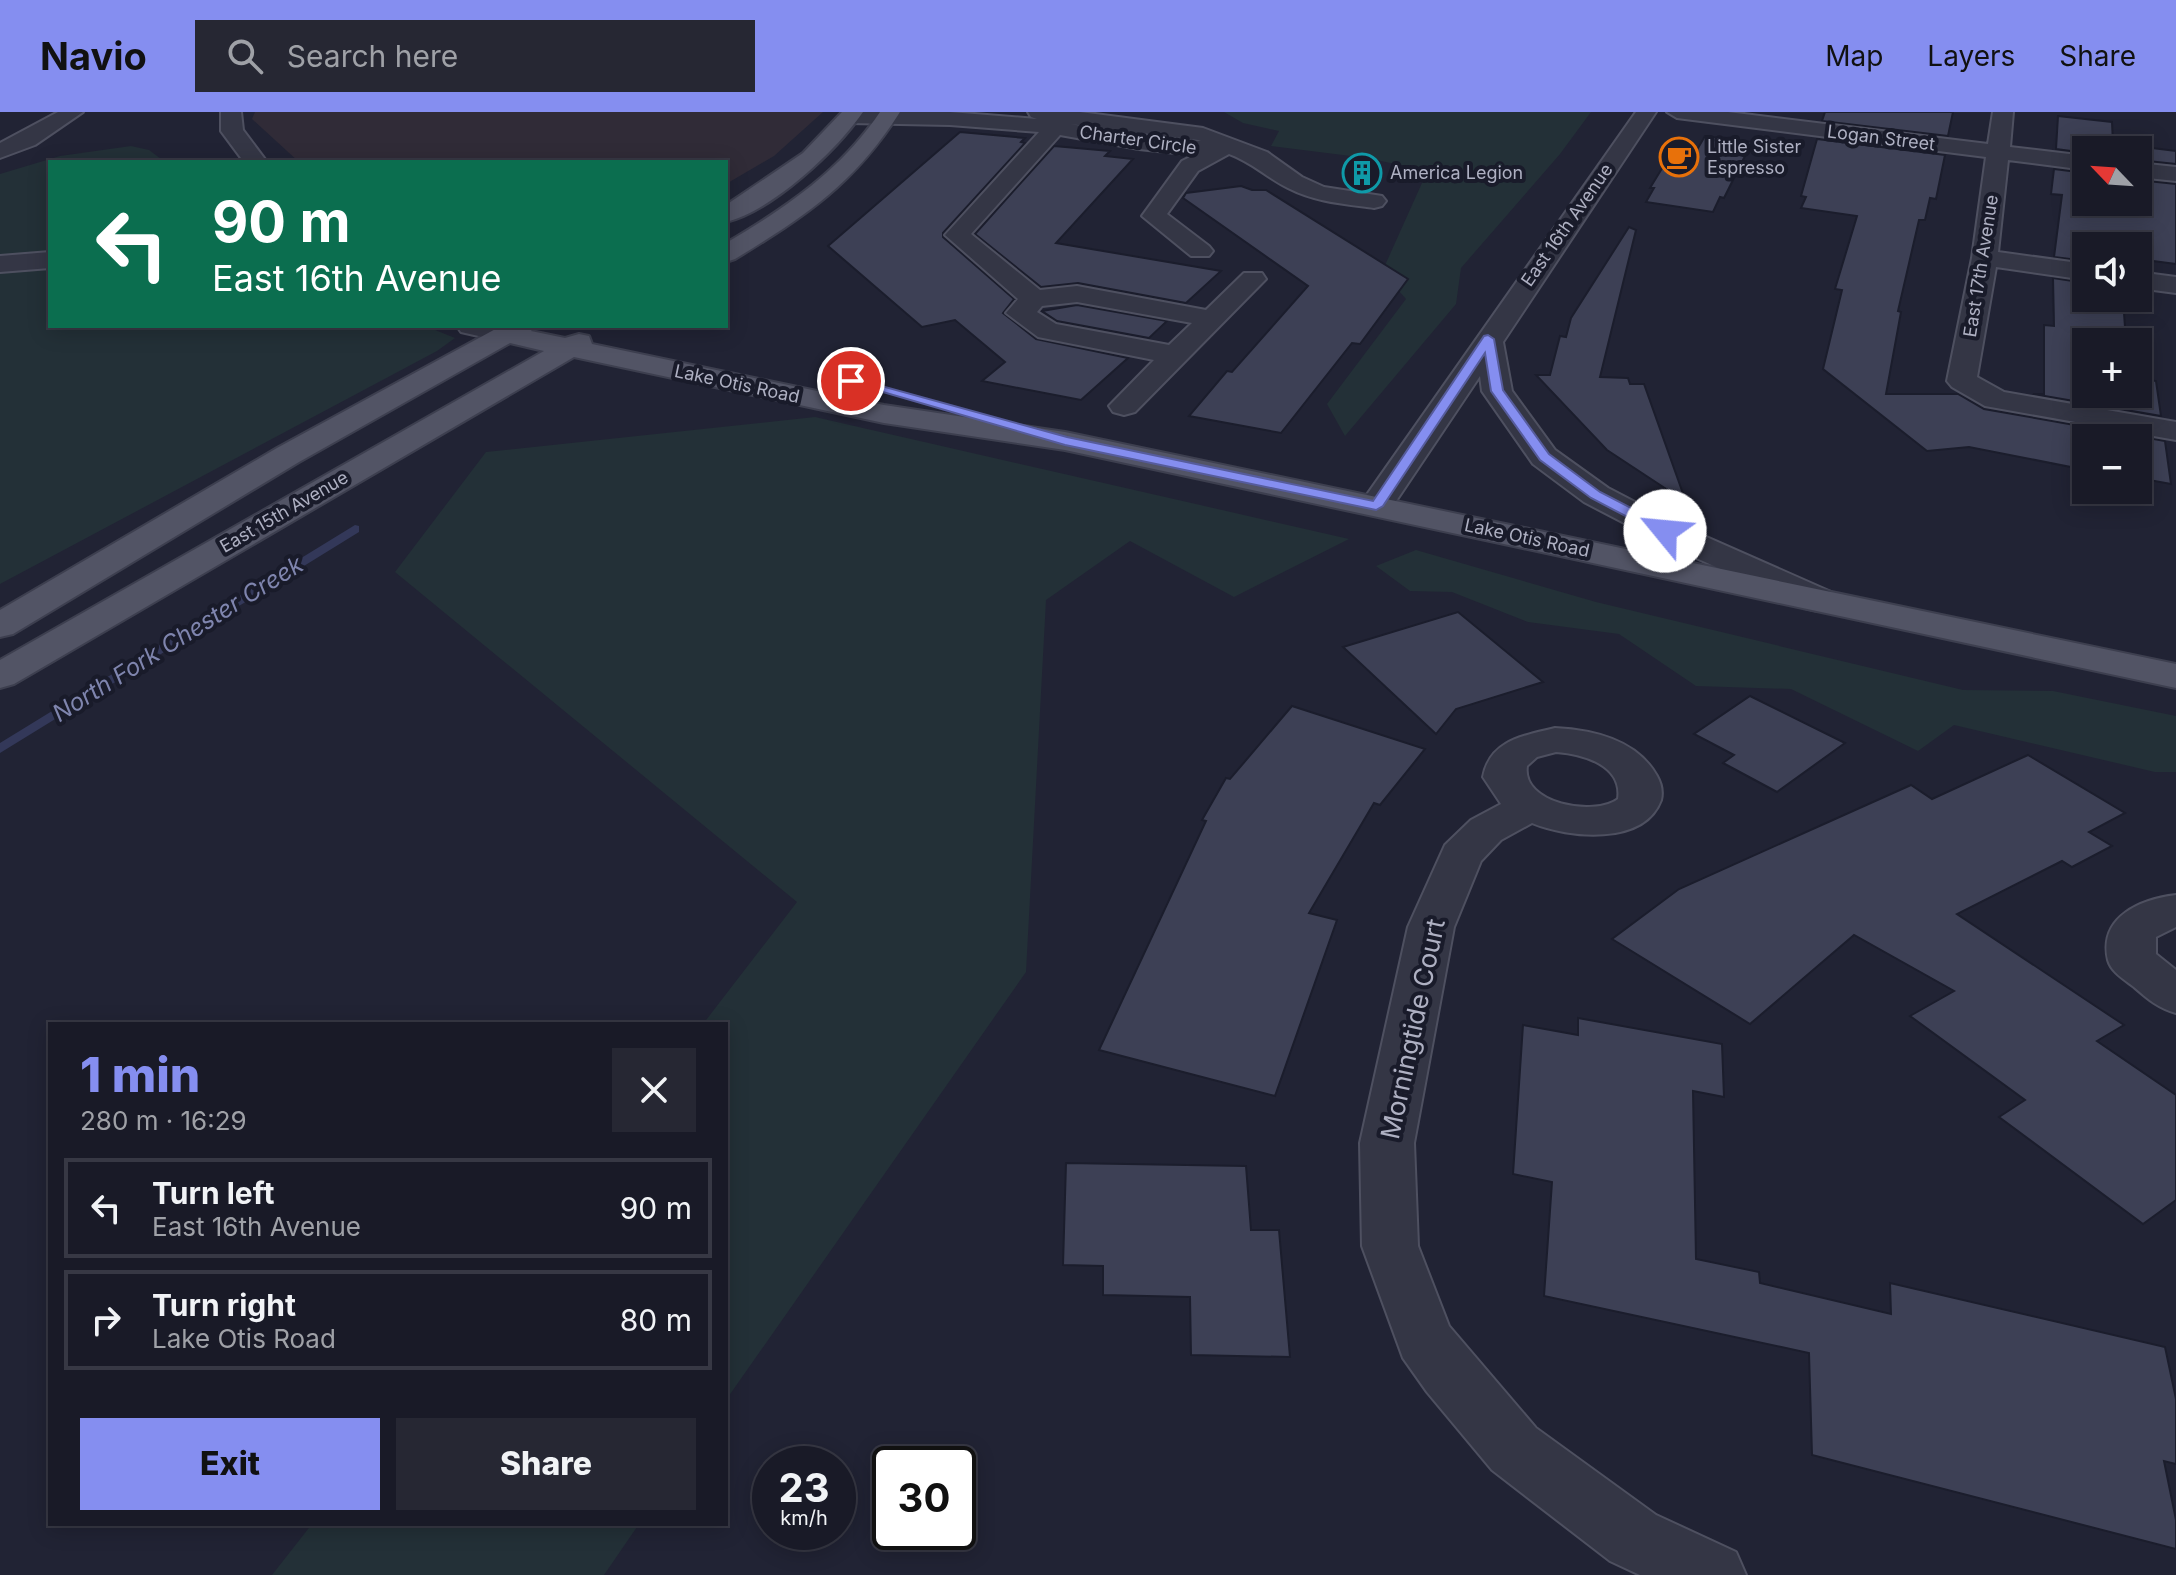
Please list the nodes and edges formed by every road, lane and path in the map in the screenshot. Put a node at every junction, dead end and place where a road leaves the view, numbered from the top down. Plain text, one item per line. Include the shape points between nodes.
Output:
1 (73, 112) edge
2 (231, 112) edge
3 (1031, 112) edge
4 (1646, 112) edge
5 (1677, 112) edge
6 (2003, 112) edge
7 (888, 114) edge
8 (851, 115) edge
9 (1060, 122) junction
10 (1227, 146) junction
11 (0, 151) edge
12 (1998, 152) junction
13 (254, 160) edge
14 (2072, 161) edge
15 (2152, 171) edge
16 (2176, 174) edge
17 (1374, 201) dead end
18 (728, 214) edge
19 (1200, 251) dead end
20 (728, 253) edge
21 (1985, 258) junction
22 (48, 260) edge
23 (0, 264) edge
24 (2072, 270) edge
25 (1253, 279) dead end
26 (2152, 282) edge
27 (2176, 285) edge
28 (1034, 299) junction
29 (1212, 319) junction
30 (492, 328) edge
31 (513, 330) edge
32 (588, 332) edge
33 (1488, 339) junction
34 (1175, 355) junction
35 (1124, 406) dead end
36 (2176, 431) edge
37 (1376, 506) junction
38 (1818, 600) junction
39 (0, 626) edge
40 (0, 676) edge
41 (2176, 676) edge
42 (1529, 807) dead end
43 (2176, 911) edge
44 (2176, 996) edge
45 (1712, 1575) edge

1 - 11 street
2 - 13 street via 232,131
3 - 9 street, Charter Circle
4 - 33 street, East 16th Avenue
5 - 12 street, Logan Street
6 - 12 street, East 17th Avenue
7 - 8 street, Charter Circle
7 - 9 street, Charter Circle
7 - 20 main road via 865,149 825,191
8 - 18 main road via 804,166
9 - 10 street, Charter Circle via 1172,147
9 - 28 street via 957,235
10 - 17 street via 1259,157 1319,193
10 - 19 street via 1190,166 1154,216
12 - 14 street, Logan Street
12 - 21 street, East 17th Avenue
15 - 16 street
21 - 24 street
21 - 36 street, East 17th Avenue via 1962,381 1996,400
22 - 23 street
25 - 29 street
26 - 27 street
28 - 29 street via 1077,294
28 - 34 street via 1020,313 1048,331
29 - 34 street
30 - 31 street
31 - 32 main road, Lake Otis Road
31 - 39 main road via 288,455
32 - 37 main road, Lake Otis Road via 884,414 1065,441
32 - 40 main road, East 15th Avenue
33 - 37 street, East 16th Avenue
33 - 38 street via 1497,391 1544,457 1596,495
34 - 35 street
37 - 38 main road, Lake Otis Road
38 - 41 main road, Lake Otis Road
42 - 45 street, Morningtide Court via 1486,830 1461,855 1431,927 1387,1143 1390,1246 1424,1340 1514,1449 1633,1538
43 - 44 street via 2158,913 2133,931 2132,960

